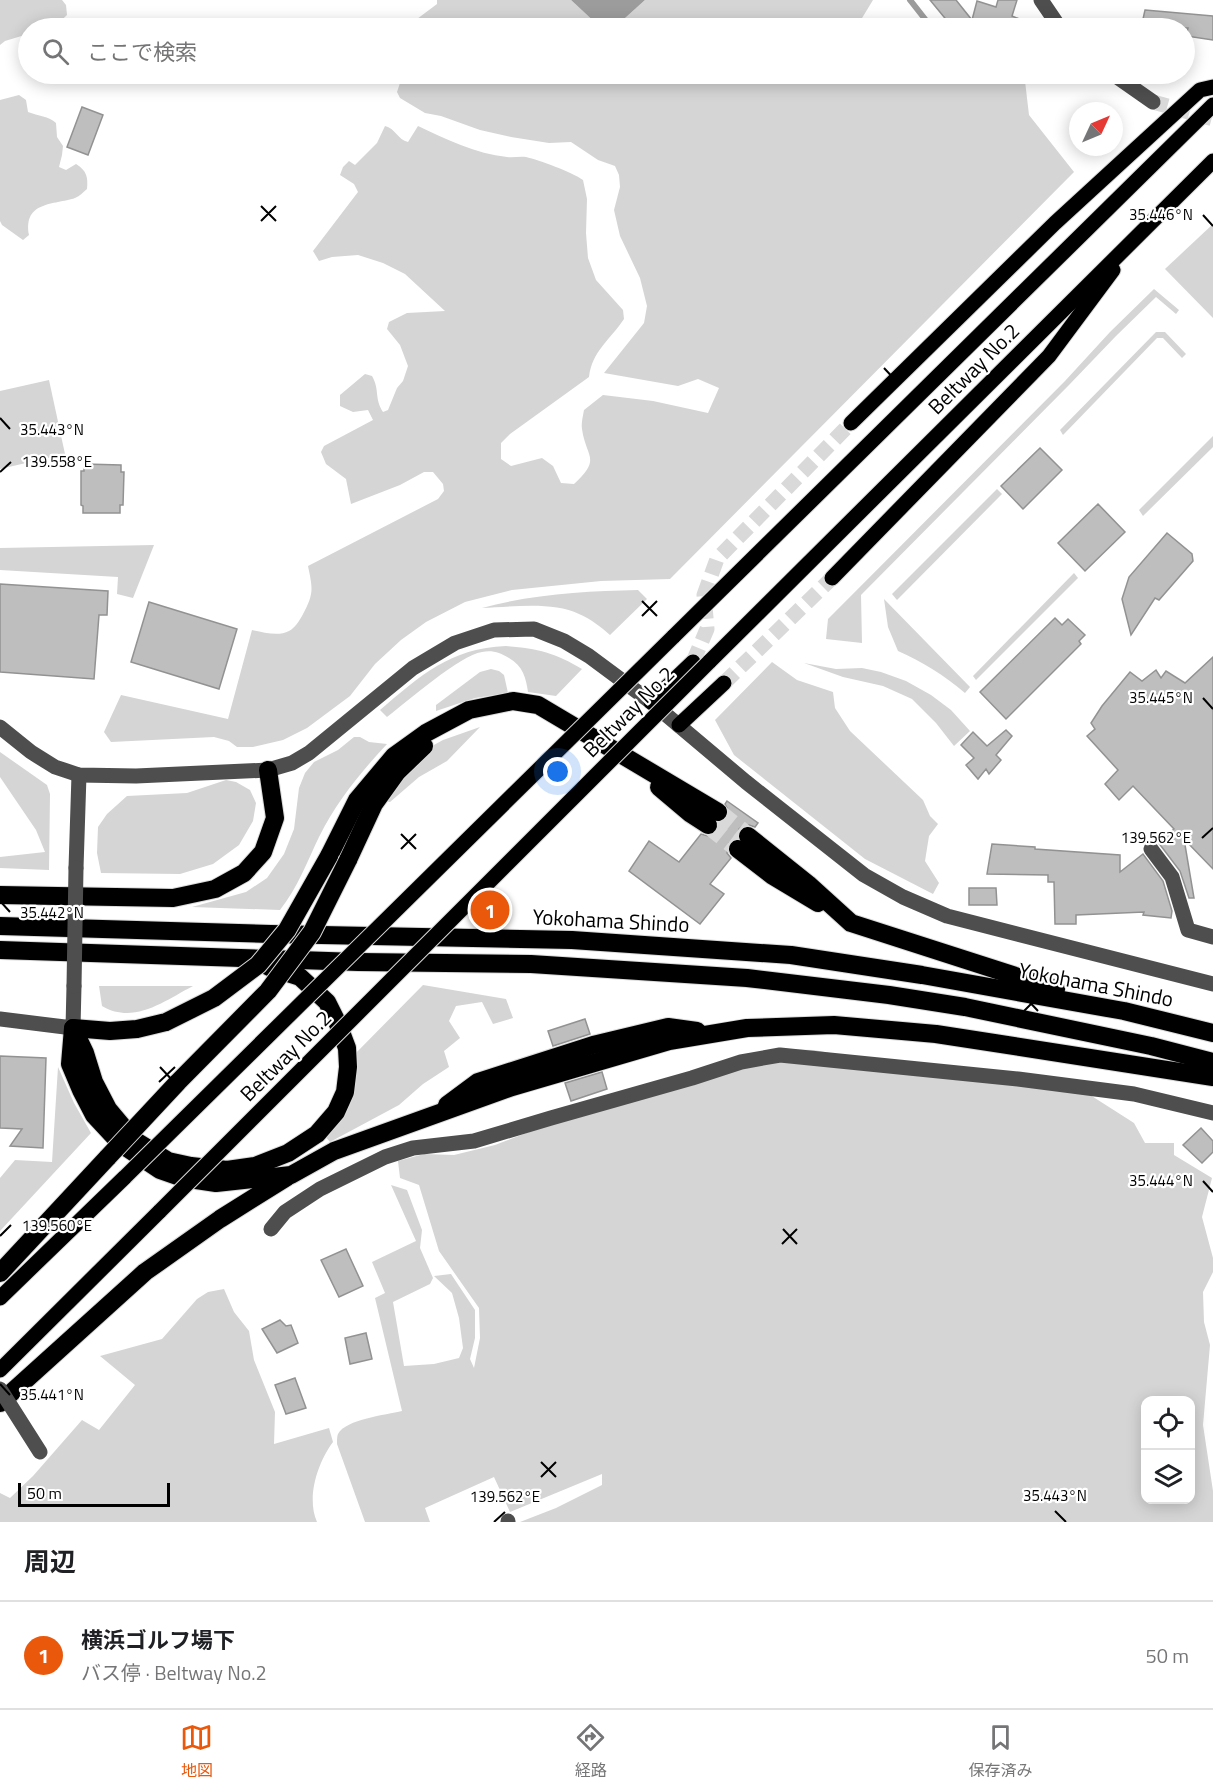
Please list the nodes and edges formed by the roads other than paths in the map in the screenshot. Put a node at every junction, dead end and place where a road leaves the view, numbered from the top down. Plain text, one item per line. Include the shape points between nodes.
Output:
1 (1041, 0) edge
2 (1053, 18) edge
3 (1128, 84) edge
4 (1213, 87) edge
5 (1154, 102) tunnel mouth
6 (1213, 105) edge
7 (1213, 161) edge
8 (1144, 230) junction
9 (851, 423) tunnel mouth
10 (831, 578) tunnel mouth
11 (701, 662) junction
12 (724, 683) tunnel mouth
13 (651, 702) junction
14 (470, 710) junction
15 (679, 725) junction
16 (0, 727) edge
17 (268, 770) junction
18 (80, 775) junction
19 (713, 819) tunnel mouth
20 (743, 842) tunnel mouth
21 (1151, 849) dead end
22 (0, 895) edge
23 (0, 926) edge
24 (1213, 936) edge
25 (0, 950) edge
26 (227, 957) junction
27 (1213, 984) edge
28 (1124, 1011) junction
29 (0, 1020) edge
30 (73, 1028) junction
31 (1213, 1033) edge
32 (1213, 1062) edge
33 (1213, 1077) edge
34 (1213, 1113) edge
35 (291, 1175) junction
36 (272, 1229) dead end
37 (0, 1273) edge
38 (0, 1298) edge
39 (0, 1370) edge
40 (0, 1389) edge
41 (0, 1403) edge
42 (40, 1452) dead end

1 - 2 street
3 - 5 street
4 - 9 main road via 1200,90 1055,223
6 - 38 main road, Beltway No.2, bridge
7 - 8 main road, Beltway No.2
8 - 10 main road via 1049,356
8 - 11 main road, Beltway No.2
11 - 13 main road
11 - 39 main road, Beltway No.2, bridge
12 - 15 main road
13 - 15 street
13 - 17 street via 564,640 534,629 494,630 455,643 413,668 309,753
14 - 19 highway via 513,701 538,705 624,756
14 - 30 highway, bridge via 426,733 394,756 357,800 286,930 258,965 214,998 166,1022 137,1029
14 - 37 highway, bridge via 432,738 397,772 374,804 312,932 268,991
15 - 27 street via 864,875 903,897 947,916
16 - 18 street via 55,767
17 - 18 street
17 - 22 highway via 275,819 263,852 244,873 215,889 173,898
18 - 30 street, bridge
20 - 28 highway via 773,876 851,923
21 - 24 street via 1172,877 1188,930
23 - 28 highway, Yokohama Shindo via 572,940 779,954
25 - 26 highway
26 - 30 highway via 300,977 327,1002 347,1048 345,1092 336,1112 317,1134 288,1153 255,1166 228,1170 168,1161 134,1140 108,1109
26 - 32 highway via 531,964 747,978 965,1008
28 - 31 highway, Yokohama Shindo
29 - 30 street
30 - 35 highway via 70,1064 77,1081 94,1115 121,1144 160,1170 183,1178 216,1183
33 - 35 highway via 936,1034 834,1025 747,1028 669,1041 512,1087 334,1151
34 - 36 street via 1134,1094 780,1055 741,1062 474,1141 413,1148 385,1157 320,1188 285,1212
35 - 41 highway via 145,1272
40 - 42 street, bridge

